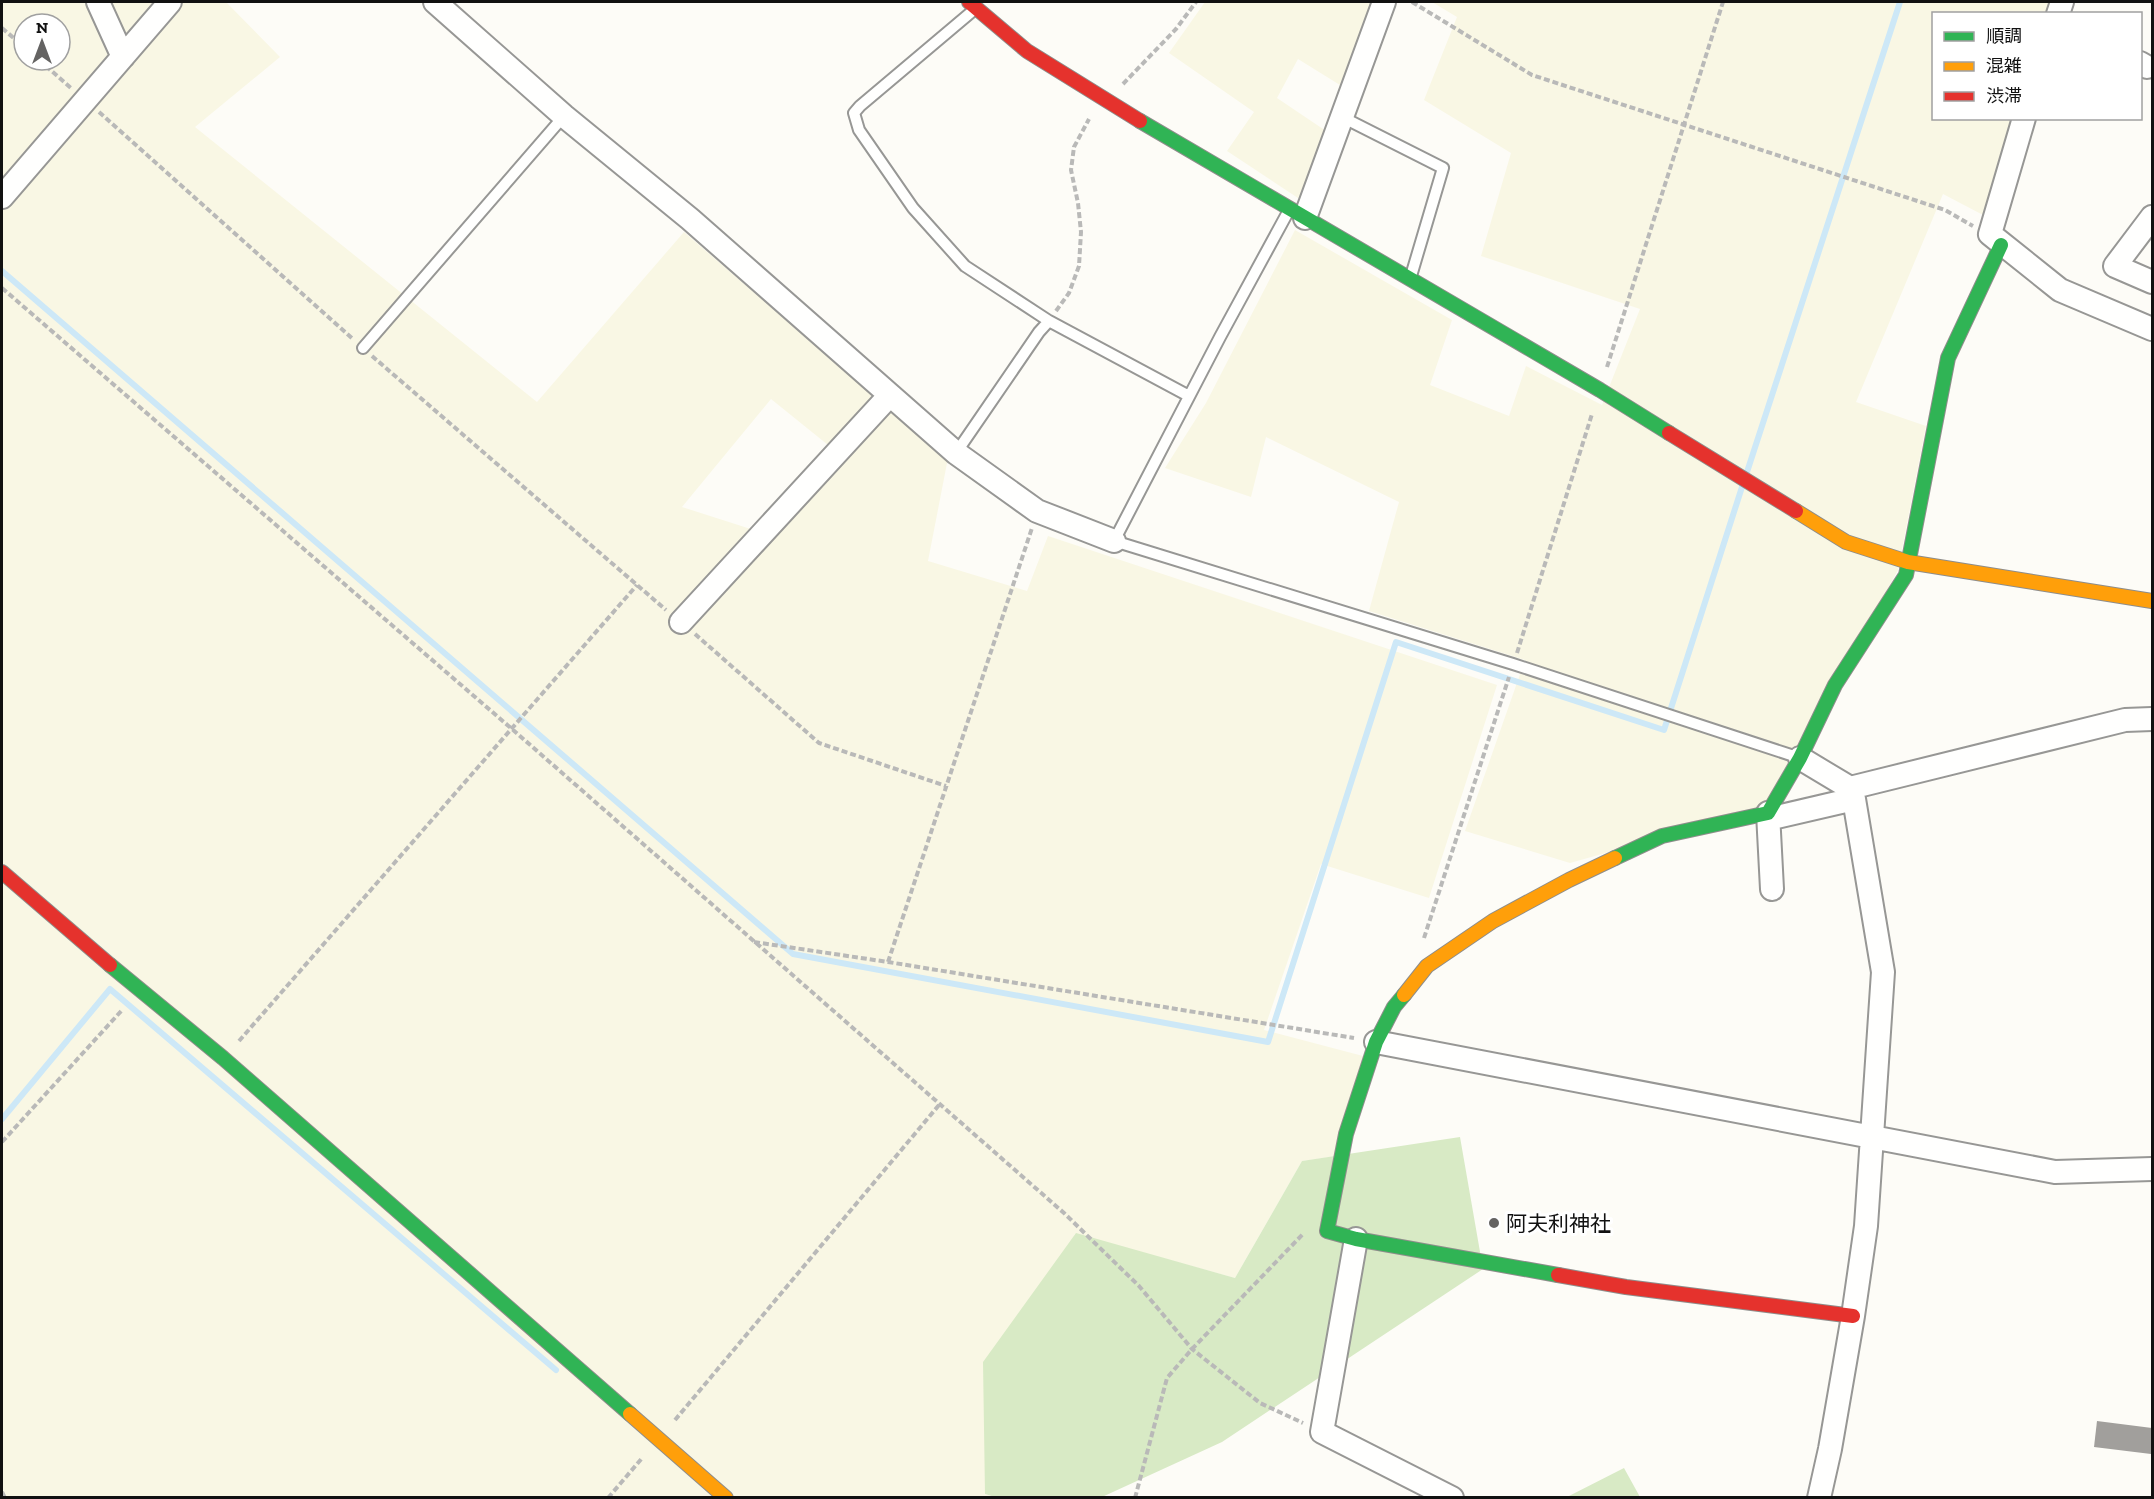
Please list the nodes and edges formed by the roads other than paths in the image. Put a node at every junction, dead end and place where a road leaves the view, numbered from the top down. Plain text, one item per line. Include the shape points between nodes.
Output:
1 (98, 2) edge
2 (170, 2) edge
3 (435, 2) edge
4 (1384, 2) edge
5 (972, 5) edge
6 (123, 57) junction
7 (564, 116) junction
8 (1342, 117) junction
9 (2024, 120) edge
10 (2, 197) edge
11 (1297, 214) junction
12 (2152, 217) edge
13 (1995, 240) junction
14 (1410, 280) junction
15 (2152, 282) edge
16 (1049, 321) junction
17 (2152, 329) edge
18 (363, 348) road end
19 (890, 395) junction
20 (1189, 396) junction
21 (956, 453) junction
22 (1114, 541) junction
23 (1908, 562) junction
24 (2152, 600) edge
25 (681, 622) road end
26 (2152, 719) edge
27 (1800, 758) junction
28 (1852, 793) junction
29 (1768, 816) junction
30 (2, 872) edge
31 (1772, 889) dead end
32 (1376, 1042) junction
33 (1873, 1137) junction
34 (2152, 1169) edge
35 (1356, 1239) junction
36 (1854, 1316) junction
37 (726, 1497) edge
38 (1452, 1497) edge
39 (1820, 1497) edge

1 - 6 street
2 - 6 street
3 - 7 street
4 - 8 street
5 - 11 street via 1027,51 1103,100
5 - 16 lane via 860,106 854,113 858,130 913,208 965,266
6 - 10 street
7 - 18 lane
7 - 19 street via 690,219
8 - 11 street
8 - 14 lane via 1443,168
9 - 13 street
11 - 14 street
11 - 20 lane
12 - 15 street via 2115,266
13 - 17 street via 2061,290
13 - 23 street via 1948,358
14 - 23 street via 1600,390 1846,542
16 - 20 lane
16 - 21 lane
19 - 21 street
19 - 25 street
20 - 22 lane
21 - 22 street via 1037,511
22 - 27 lane via 1513,664
23 - 24 street
23 - 27 street via 1906,576 1835,686
26 - 28 street via 2125,720
27 - 28 street
27 - 29 street
28 - 29 street
28 - 33 street via 1883,972
29 - 31 street
29 - 32 street via 1662,836 1493,921 1427,966 1394,1007
30 - 37 street via 224,1058
32 - 33 street
32 - 35 street via 1346,1134 1327,1231
33 - 34 street via 2055,1172
33 - 36 street
35 - 36 street via 1626,1287
35 - 38 street via 1322,1432
36 - 39 street

